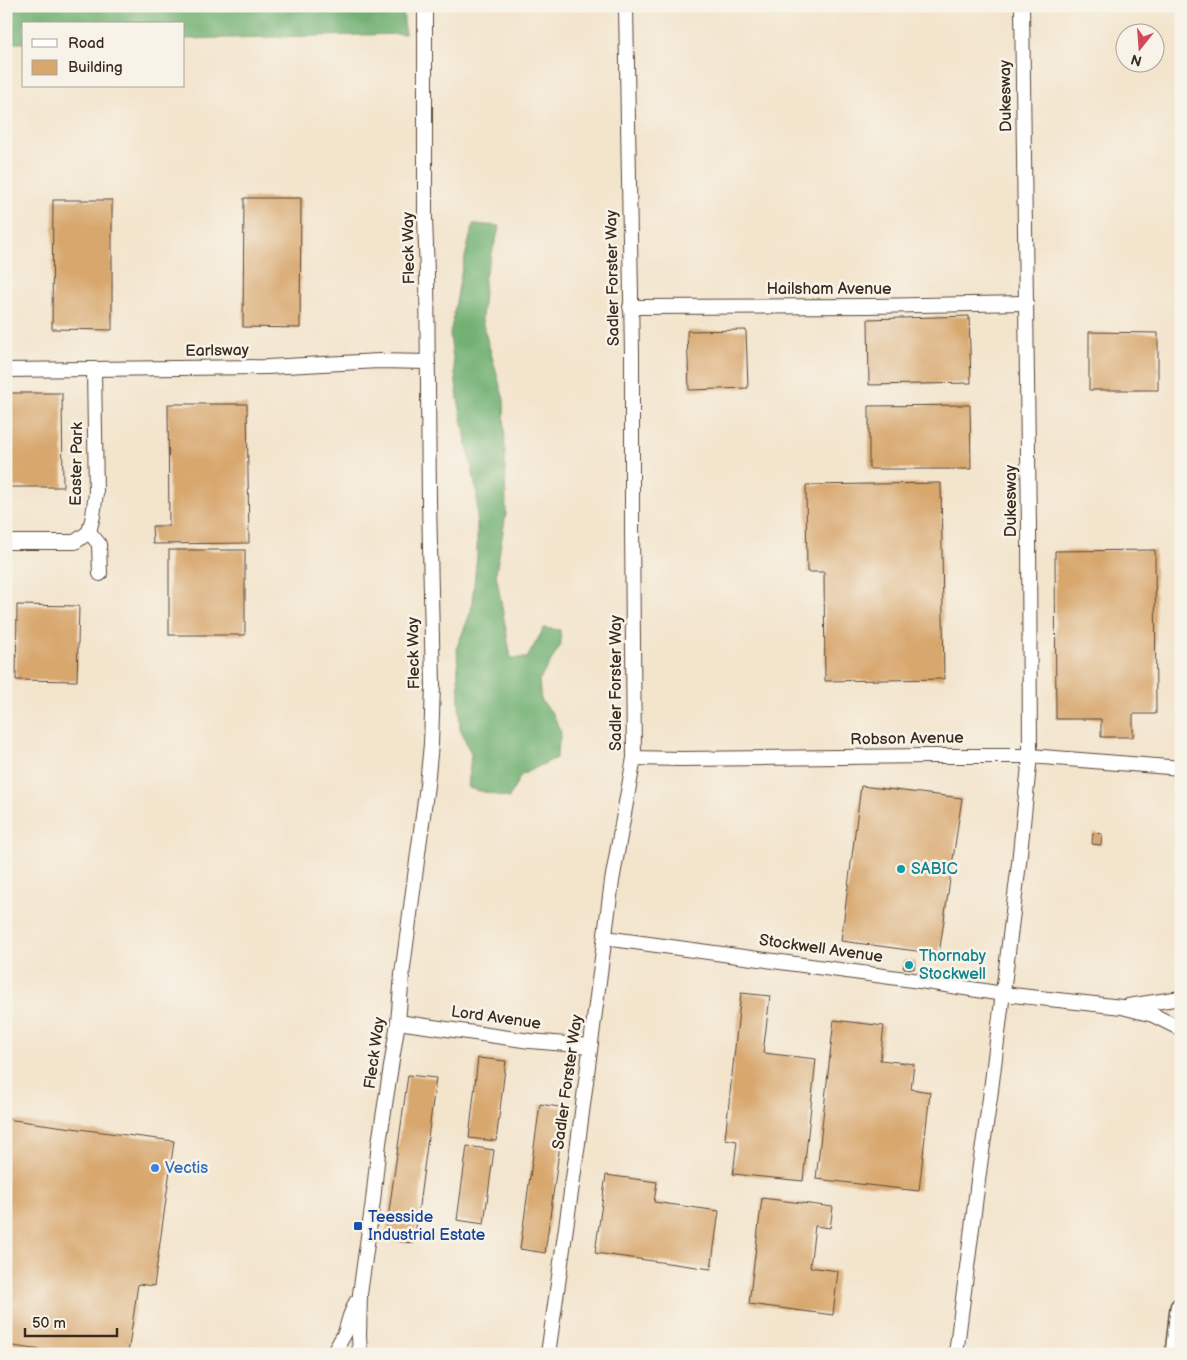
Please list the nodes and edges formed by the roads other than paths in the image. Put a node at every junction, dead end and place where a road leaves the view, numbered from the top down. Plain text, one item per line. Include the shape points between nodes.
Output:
1 (425, 6) edge
2 (626, 6) edge
3 (1022, 6) edge
4 (1027, 303) junction
5 (630, 307) junction
6 (428, 362) junction
7 (6, 370) edge
8 (94, 370) junction
9 (90, 532) junction
10 (6, 542) edge
11 (100, 574) dead end
12 (1030, 756) junction
13 (634, 758) junction
14 (1181, 768) edge
15 (604, 938) junction
16 (1003, 994) junction
17 (1181, 998) edge
18 (1122, 1007) junction
19 (398, 1022) junction
20 (1181, 1029) edge
21 (590, 1046) junction
22 (360, 1294) junction
23 (1181, 1308) edge
24 (333, 1354) edge
25 (360, 1354) edge
26 (548, 1354) edge
27 (956, 1354) edge
28 (1176, 1354) edge

1 - 6 street, Fleck Way
2 - 5 street, Sadler Forster Way
3 - 4 street, Dukesway
4 - 5 street, Hailsham Avenue
4 - 12 street, Dukesway
5 - 13 street, Sadler Forster Way
6 - 8 street, Earlsway
6 - 19 street, Fleck Way via 431,744
7 - 8 street, Earlsway
8 - 9 street, Easter Park via 96,493
9 - 10 street via 75,542
9 - 11 street via 99,544
12 - 13 street, Robson Avenue
12 - 14 street, Robson Avenue
12 - 16 street, Dukesway
13 - 15 street, Sadler Forster Way
15 - 16 street, Stockwell Avenue
15 - 21 street, Sadler Forster Way
16 - 18 street, Stockwell Avenue
16 - 27 street, Dukesway
17 - 18 street, Stockwell Avenue
18 - 20 street, Stockwell Avenue via 1153,1014
19 - 21 street, Lord Avenue
19 - 22 street, Fleck Way
21 - 26 street, Sadler Forster Way
22 - 24 street, Fleck Way
22 - 25 street, Fleck Way
23 - 28 main road

